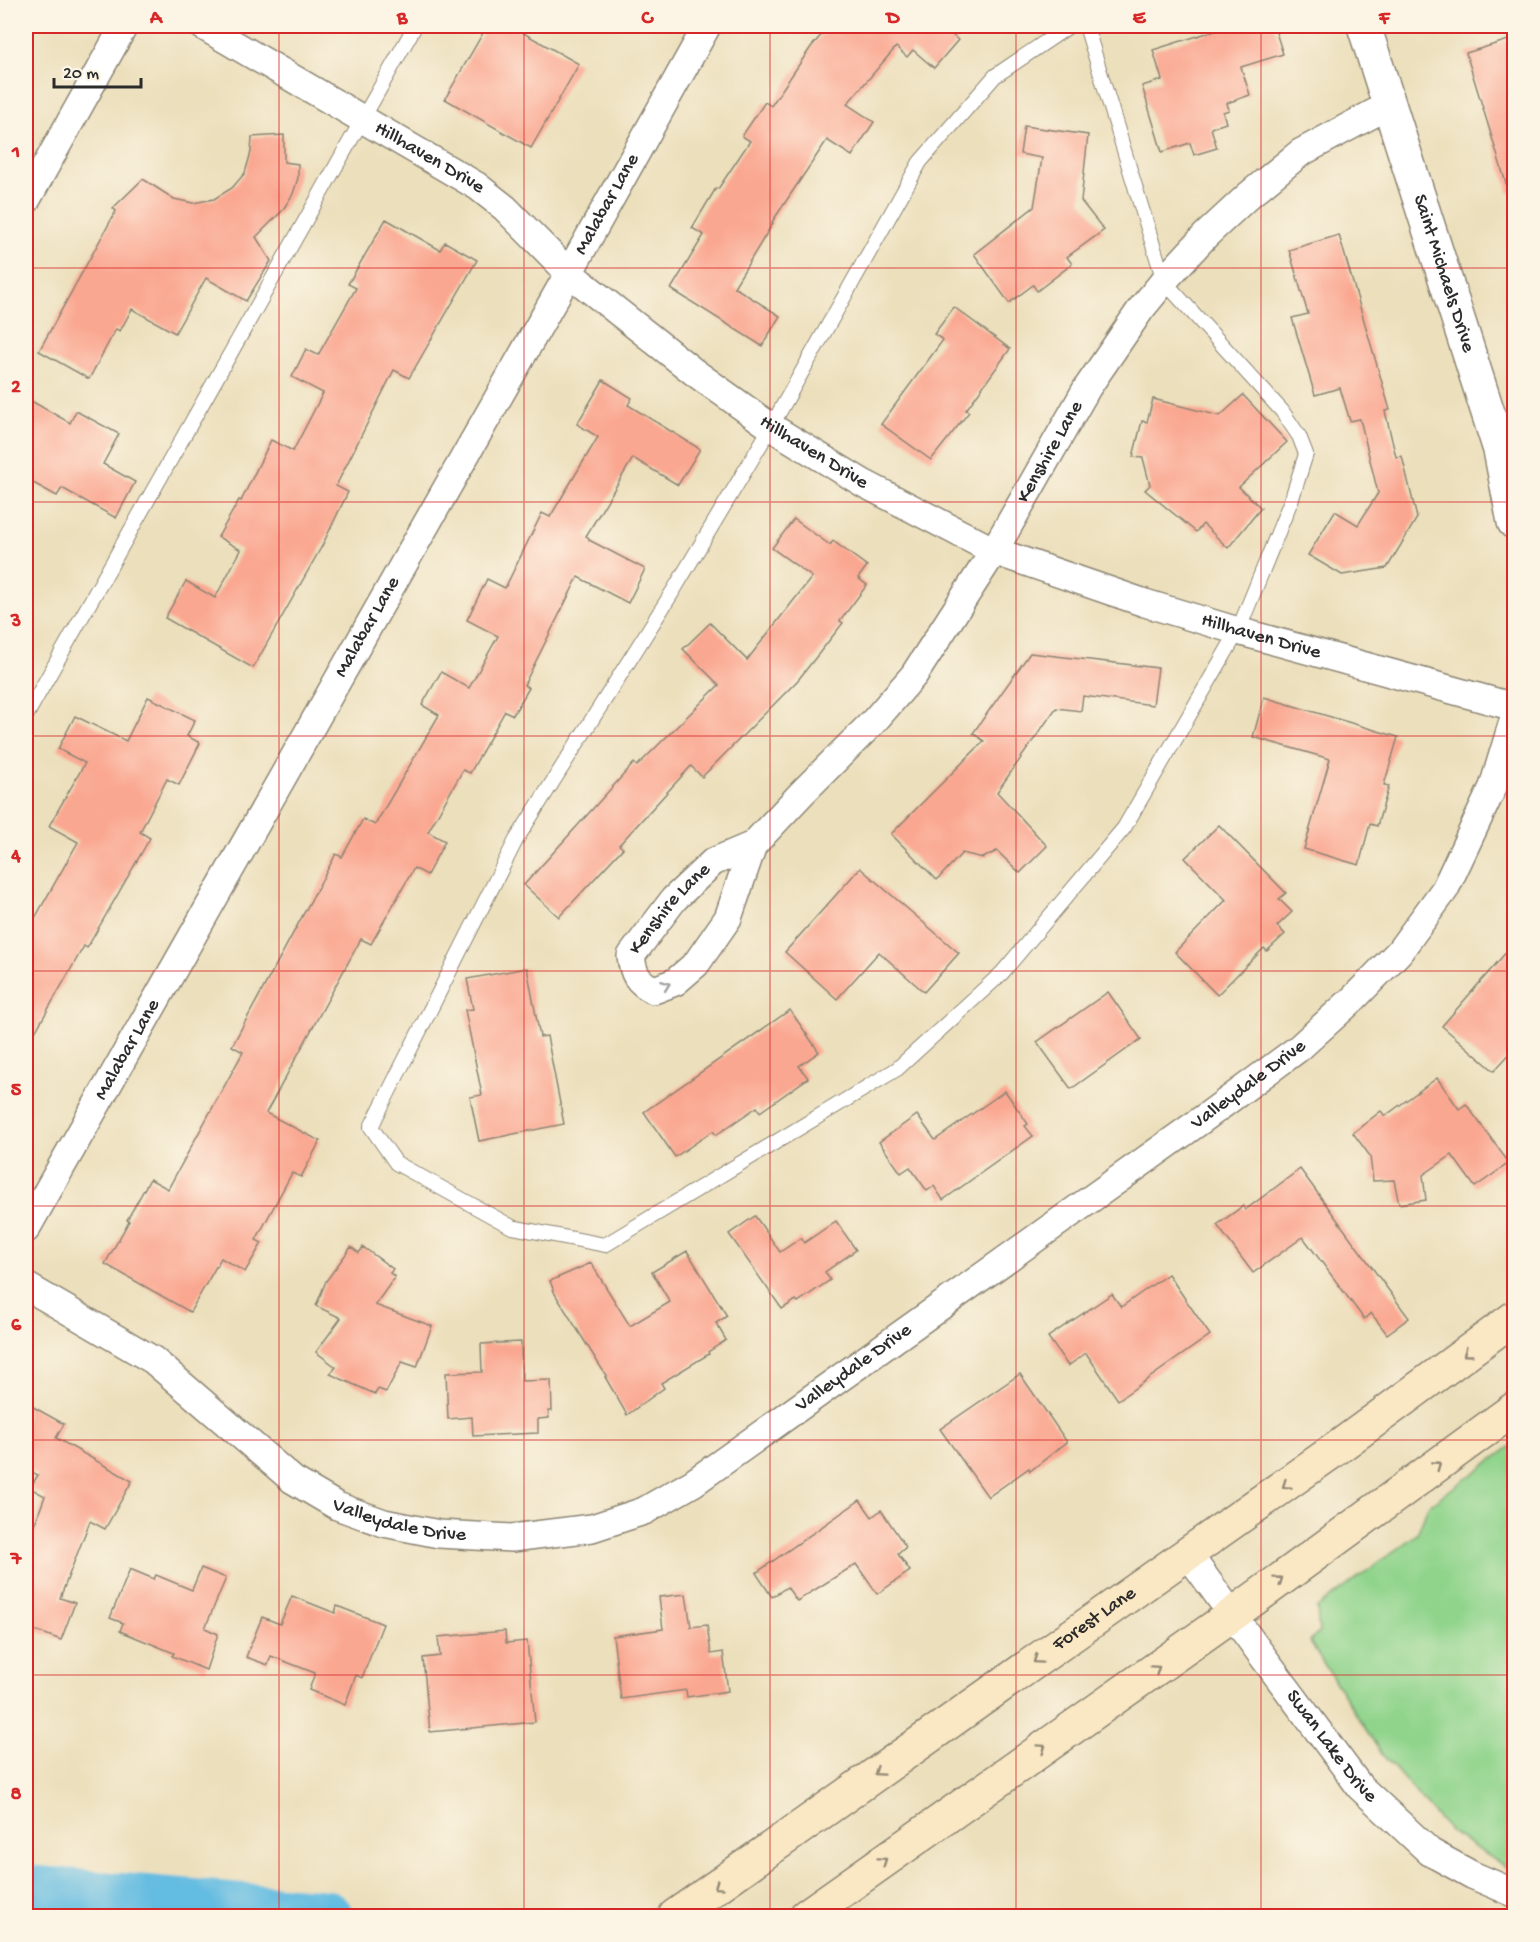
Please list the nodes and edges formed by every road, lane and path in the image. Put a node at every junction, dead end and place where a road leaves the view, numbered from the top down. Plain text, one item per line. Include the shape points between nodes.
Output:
1 (124, 26) edge
2 (203, 26) edge
3 (415, 26) edge
4 (707, 26) edge
5 (1069, 26) edge
6 (1086, 26) edge
7 (1364, 26) edge
8 (1389, 105) junction
9 (363, 118) junction
10 (26, 201) edge
11 (569, 273) junction
12 (1164, 281) junction
13 (771, 427) junction
14 (1515, 522) edge
15 (994, 550) junction
16 (1238, 631) junction
17 (1515, 707) edge
18 (26, 716) edge
19 (1515, 718) edge
20 (753, 845) junction
21 (26, 1229) edge
22 (26, 1286) edge
23 (1515, 1318) edge
24 (1515, 1409) edge
25 (1188, 1554) junction
26 (1232, 1615) junction
27 (1515, 1893) edge
28 (675, 1917) edge
29 (806, 1917) edge

1 - 10 street
2 - 9 street, Hillhaven Drive
3 - 9 lane
4 - 11 street, Malabar Lane
5 - 13 lane via 995,76 920,162
6 - 12 lane
7 - 8 street, Saint Michaels Drive
8 - 12 street, Kenshire Lane via 1300,153 1249,195
8 - 14 street, Saint Michaels Drive via 1500,450
9 - 11 street, Hillhaven Drive via 477,186 505,208
9 - 18 lane
11 - 13 street, Hillhaven Drive
11 - 21 street, Malabar Lane
12 - 15 street, Kenshire Lane via 1087,388
12 - 16 lane via 1282,411 1306,454
13 - 15 street, Hillhaven Drive via 863,483
13 - 16 lane via 516,840 371,1127 396,1163 512,1227 605,1245 897,1069 1002,973 1124,828
15 - 16 street, Hillhaven Drive
15 - 20 street, Kenshire Lane via 914,675
16 - 17 street, Hillhaven Drive
19 - 22 street, Valleydale Drive via 1493,786 1445,889 1400,952 1353,999 1299,1048 1207,1116 693,1483 644,1511 592,1528 512,1538 439,1534 384,1523 337,1506 293,1480 153,1360
20 -> 20 street, Kenshire Lane via 713,862 674,899 631,956 633,971 645,986 654,990 675,982 696,964 728,918
23 -> 25 main road, Forest Lane
26 -> 24 main road
25 - 26 street, Swan Lake Drive
25 -> 28 main road, Forest Lane
26 - 27 street, Swan Lake Drive via 1360,1786 1383,1809 1430,1852
29 -> 26 main road

